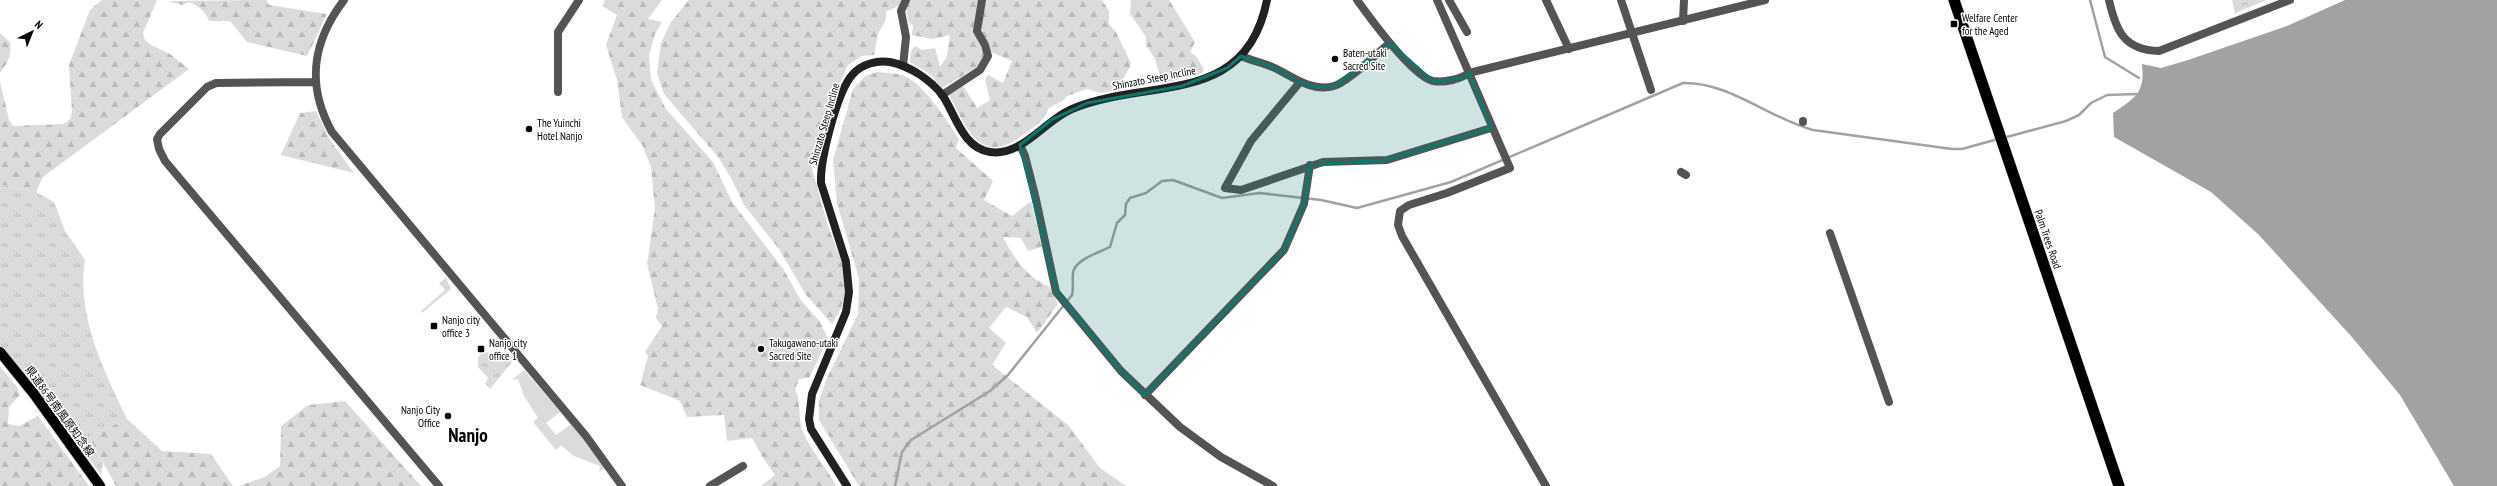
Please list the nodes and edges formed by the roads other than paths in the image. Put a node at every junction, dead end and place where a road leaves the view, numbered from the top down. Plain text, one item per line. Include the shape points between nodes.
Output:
1 (344, 0) edge
2 (579, 0) edge
3 (906, 0) edge
4 (982, 0) edge
5 (1267, 0) edge
6 (1357, 0) edge
7 (1436, 0) edge
8 (1449, 0) edge
9 (1546, 0) edge
10 (1621, 0) edge
11 (1684, 0) edge
12 (1765, 0) edge
13 (1954, 0) edge
14 (2109, 0) edge
15 (2290, 0) edge
16 (1683, 21) junction
17 (1466, 32) dead end
18 (1631, 34) junction
19 (1390, 43) junction
20 (1569, 49) junction
21 (1241, 56) junction
22 (903, 66) junction
23 (1469, 73) junction
24 (315, 82) junction
25 (1300, 82) junction
26 (1650, 90) dead end
27 (558, 92) dead end
28 (942, 95) junction
29 (1491, 128) junction
30 (1020, 145) junction
31 (1310, 165) junction
32 (1830, 233) dead end
33 (0, 352) edge
34 (1146, 395) junction
35 (1889, 402) dead end
36 (743, 466) dead end
37 (100, 486) edge
38 (439, 486) edge
39 (622, 486) edge
40 (710, 486) edge
41 (847, 486) edge
42 (1273, 486) edge
43 (1546, 486) edge
44 (2119, 486) edge

1 - 24 street via 328,24 320,45
2 - 27 street via 558,32
3 - 22 street via 900,19 906,37
4 - 28 street via 977,31 988,56 980,70
5 - 21 main road, Shinzato Steep Incline via 1258,29
6 - 19 street
7 - 23 street
8 - 17 street
9 - 20 street
10 - 18 street
11 - 16 street
12 - 16 street
13 - 44 highway, Palm Trees Road
14 - 15 street via 2120,34 2136,46 2159,51
16 - 18 street
18 - 20 street
18 - 26 street
19 - 23 street via 1424,76 1433,81 1461,78
19 - 25 street via 1334,86 1315,86
20 - 23 street
21 - 25 street via 1271,66
21 - 30 main road, Shinzato Steep Incline via 1216,75 1192,84 1077,107 1051,120
22 - 28 main road, Shinzato Steep Incline via 926,79
22 - 41 main road, Shinzato Steep Incline via 890,62 873,62 853,73 844,88 821,168 821,183 846,262 850,292 846,312 812,394 809,419 811,430
23 - 29 street
24 - 38 street via 233,82 207,87 160,134 157,139 159,150 165,161
24 - 39 street via 324,119 340,144 566,411
25 - 31 street via 1250,142 1225,188 1240,190
28 - 30 main road, Shinzato Steep Incline via 958,124 975,146 992,153 1012,150
29 - 31 street via 1387,160 1323,162
29 - 43 street via 1510,168 1409,205 1400,211 1398,225 1420,270
30 - 34 street via 1033,189 1056,292 1121,371
31 - 34 street via 1304,203 1284,250
32 - 35 street
33 - 37 main road, 県道86号南風原知念線 via 34,394
34 - 42 street via 1205,446
36 - 40 street

